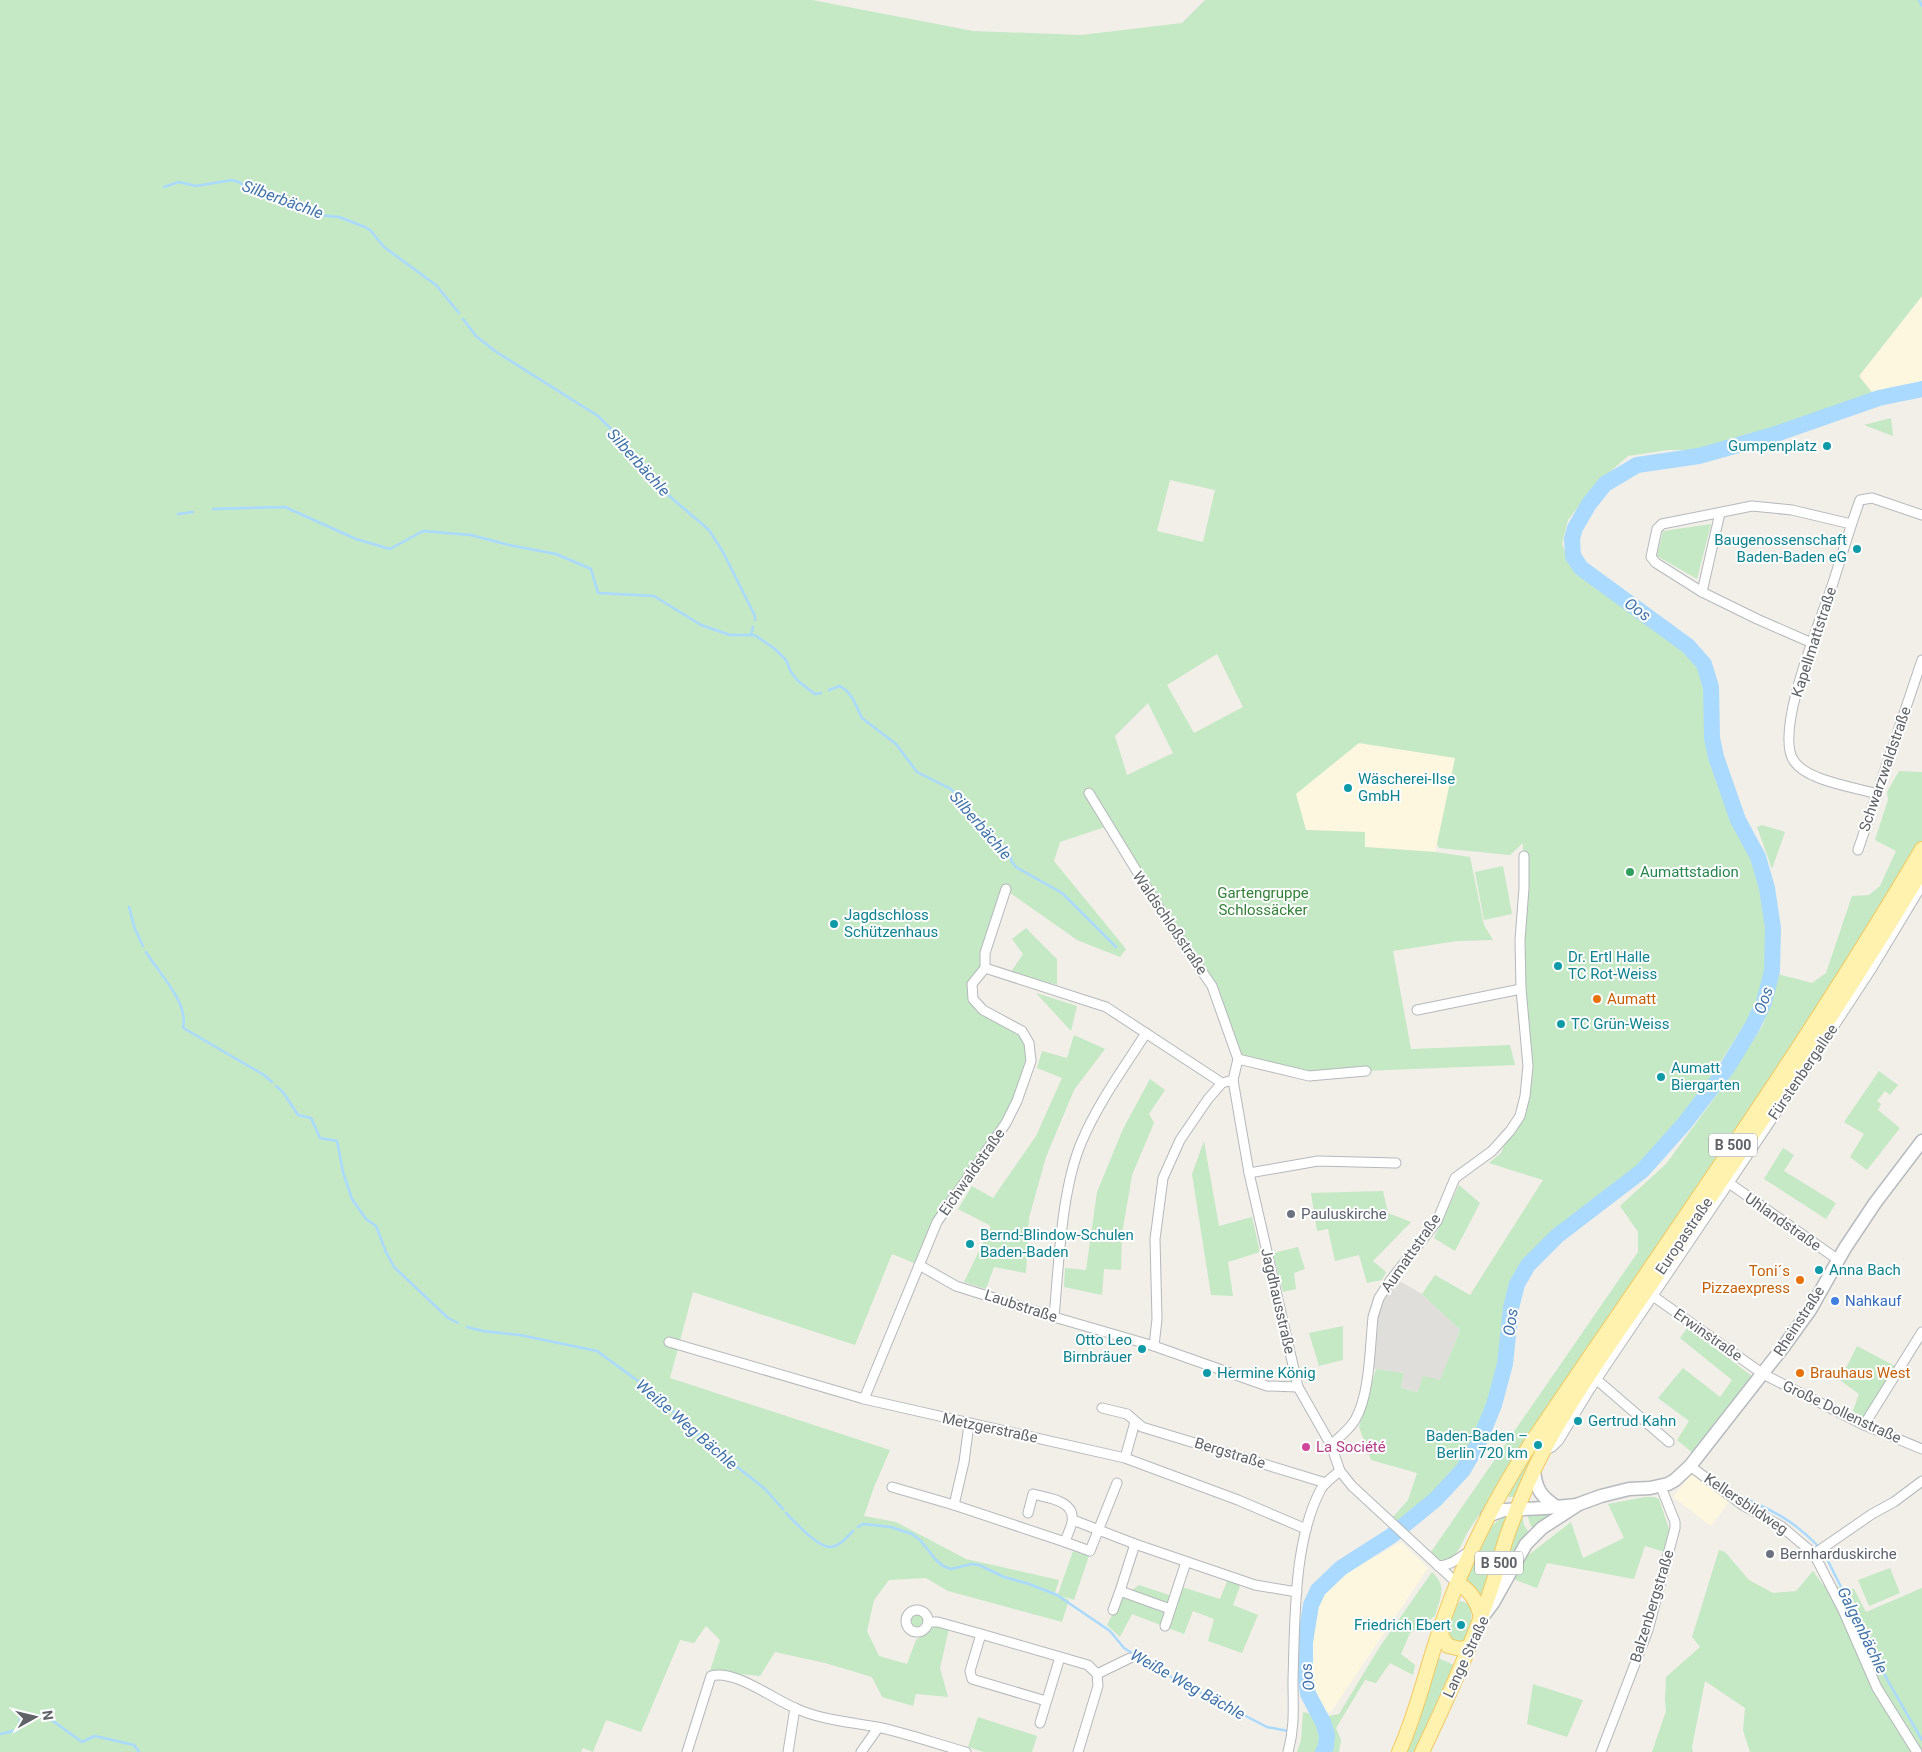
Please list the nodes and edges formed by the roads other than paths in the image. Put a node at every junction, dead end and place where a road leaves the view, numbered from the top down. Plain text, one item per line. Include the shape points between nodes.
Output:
1 (1720, 513) junction
2 (1922, 515) edge
3 (1851, 524) junction
4 (1702, 592) junction
5 (1812, 643) junction
6 (1922, 660) edge
7 (1089, 793) dead end
8 (1877, 794) junction
9 (1922, 849) edge
10 (1858, 850) dead end
11 (1524, 856) dead end
12 (1922, 870) edge
13 (1922, 885) edge
14 (1006, 890) dead end
15 (985, 968) junction
16 (1521, 990) junction
17 (1417, 1010) dead end
18 (1146, 1033) junction
19 (1238, 1059) junction
20 (1366, 1070) dead end
21 (1233, 1080) junction
22 (1222, 1083) junction
23 (1922, 1141) edge
24 (1396, 1163) dead end
25 (1249, 1173) junction
26 (1729, 1183) junction
27 (1838, 1260) junction
28 (919, 1265) junction
29 (1654, 1296) junction
30 (1054, 1317) junction
31 (1922, 1332) edge
32 (670, 1342) dead end
33 (1154, 1346) junction
34 (1763, 1374) junction
35 (1597, 1380) junction
36 (1298, 1387) junction
37 (864, 1399) junction
38 (1102, 1408) dead end
39 (1135, 1422) junction
40 (969, 1424) junction
41 (1864, 1425) junction
42 (1669, 1442) dead end
43 (1331, 1445) junction
44 (1922, 1449) edge
45 (1543, 1452) junction
46 (1125, 1458) junction
47 (1690, 1466) junction
48 (1534, 1469) junction
49 (1340, 1471) junction
50 (1922, 1481) edge
51 (1117, 1482) dead end
52 (1326, 1483) junction
53 (1661, 1487) junction
54 (892, 1488) dead end
55 (1580, 1504) junction
56 (954, 1505) junction
57 (1557, 1507) junction
58 (1518, 1508) junction
59 (1028, 1513) dead end
60 (1487, 1516) junction
61 (1072, 1520) junction
62 (1306, 1529) junction
63 (1098, 1531) junction
64 (1065, 1542) junction
65 (1135, 1544) junction
66 (1472, 1550) junction
67 (1818, 1551) junction
68 (1186, 1562) junction
69 (1438, 1566) junction
70 (1457, 1583) junction
71 (1120, 1591) junction
72 (1297, 1592) junction
73 (1450, 1601) junction
74 (1476, 1601) junction
75 (1170, 1609) junction
76 (1113, 1610) dead end
77 (1481, 1618) junction
78 (928, 1622) dead end
79 (1165, 1626) dead end
80 (1441, 1626) junction
81 (982, 1634) junction
82 (1468, 1647) junction
83 (1060, 1657) junction
84 (1130, 1658) dead end
85 (1097, 1674) junction
86 (1046, 1701) junction
87 (795, 1708) junction
88 (1040, 1723) dead end
89 (878, 1728) junction
90 (687, 1752) edge
91 (788, 1752) edge
92 (861, 1752) edge
93 (966, 1752) edge
94 (1078, 1752) edge
95 (1288, 1752) edge
96 (1399, 1752) edge
97 (1422, 1752) edge
98 (1601, 1752) edge
99 (1916, 1752) edge

1 - 3 street via 1752,506 1768,507
1 - 4 street
1 - 4 street via 1662,524 1652,546 1651,557 1656,563
2 - 3 street, Kapellmattstraße via 1872,498 1860,500
3 - 5 street, Kapellmattstraße
4 - 5 street
5 - 8 street, Kapellmattstraße via 1788,727 1793,761 1806,773
6 - 8 street, Schwarzwaldstraße
7 - 19 street, Waldschloßstraße via 1166,919 1212,986
8 - 10 street, Schwarzwaldstraße
9 - 60 main road, Europastraße / B 500 via 1805,1038 1531,1443
11 - 16 street, Aumattstraße
12 - 45 main road, Europastraße / B 500 via 1803,1060 1593,1369
13 - 26 street, Fürstenbergallee via 1872,968
14 - 15 street via 985,953
15 - 18 street via 1106,1007
15 - 28 street, Eichwaldstraße via 972,984 974,999 983,1010 1022,1031 1029,1043 1031,1061 1006,1123 937,1222
16 - 17 street
16 - 43 street, Aumattstraße via 1528,1066 1520,1116 1492,1151 1456,1178 1437,1221 1379,1298 1373,1317 1360,1408 1348,1428
18 - 22 street
18 - 30 street via 1081,1142 1068,1193
19 - 20 street via 1309,1076
19 - 21 street, Jagdhausstraße
21 - 22 street
21 - 25 street, Jagdhausstraße
22 - 33 street via 1180,1140 1163,1178 1155,1239 1157,1319
23 - 27 street, Rheinstraße via 1875,1203
24 - 25 street via 1318,1161
25 - 36 street, Jagdhausstraße
26 - 27 street, Uhlandstraße
26 - 29 street, Fürstenbergallee
27 - 34 street, Rheinstraße via 1810,1310
28 - 30 street, Laubstraße via 956,1286
28 - 37 street, Eichwaldstraße
29 - 34 street, Erwinstraße
29 - 35 street, Fürstenbergallee
30 - 33 street, Laubstraße
31 - 41 street
32 - 37 street, Metzgerstraße
33 - 36 street, Laubstraße via 1266,1386
34 - 41 street, Große Dollenstraße
34 - 47 street, Rheinstraße
35 - 42 street
35 - 45 street, Fürstenbergallee via 1552,1447
36 - 43 street, Jagdhausstraße
37 - 40 street, Metzgerstraße
38 - 39 street, Bergstraße via 1127,1414
39 - 46 street
39 - 52 street, Bergstraße
40 - 46 street, Metzgerstraße
40 - 56 street
41 - 44 street, Große Dollenstraße
43 - 49 street, Jagdhausstraße
45 - 48 main road, Europastraße / B 500
46 - 62 street, Metzgerstraße
47 - 53 street, Rheinstraße via 1675,1480
47 - 67 street, Kellersbildweg via 1744,1506
48 - 57 street via 1534,1480 1540,1494
48 - 58 main road, Europastraße / B 500
49 - 52 street
49 - 69 street, Jagdhausstraße
50 - 67 street
51 - 63 street
52 - 62 street via 1321,1488
53 - 55 street, Lange Straße via 1619,1491
53 - 98 street, Balzenbergstraße via 1675,1528 1648,1630
54 - 56 street
55 - 57 street, Lange Straße
55 - 77 street, Lange Straße via 1531,1537
56 - 64 street
57 - 58 street, Lange Straße
58 - 60 street, Lange Straße
58 - 77 main road, Europastraße / B 500
59 - 61 street via 1033,1494 1063,1502
60 - 66 main road, Lange Straße / B 500
61 - 63 street
61 - 64 street
62 - 72 street
63 - 64 street via 1090,1551
63 - 65 street
65 - 68 street
65 - 71 street
66 - 69 street via 1451,1564
66 - 70 main road, Lange Straße / B 500
67 - 99 street, Kellersbildweg via 1876,1688
68 - 72 street via 1255,1585
68 - 75 street
69 - 70 street, Jagdhausstraße
70 - 73 main road, Lange Straße / B 500
70 - 74 main road via 1466,1588
71 - 75 street
71 - 76 street
72 - 95 street via 1294,1723
73 - 74 main road via 1464,1597
73 - 80 main road, Lange Straße / B 500
74 - 77 main road
75 - 79 street
77 - 82 main road, Lange Straße / B 500
78 - 81 street
80 - 82 main road via 1442,1637 1448,1646
80 - 96 main road, Lange Straße / B 500 via 1411,1725
81 - 83 street
81 - 86 street via 970,1671 972,1679
82 - 97 main road, Lange Straße / B 500
83 - 85 street via 1088,1664
83 - 86 street
84 - 85 street
85 - 94 street via 1098,1686
86 - 88 street
87 - 89 street via 837,1722
87 - 90 street via 748,1684 719,1674 710,1676
87 - 91 street
89 - 92 street
89 - 93 street

